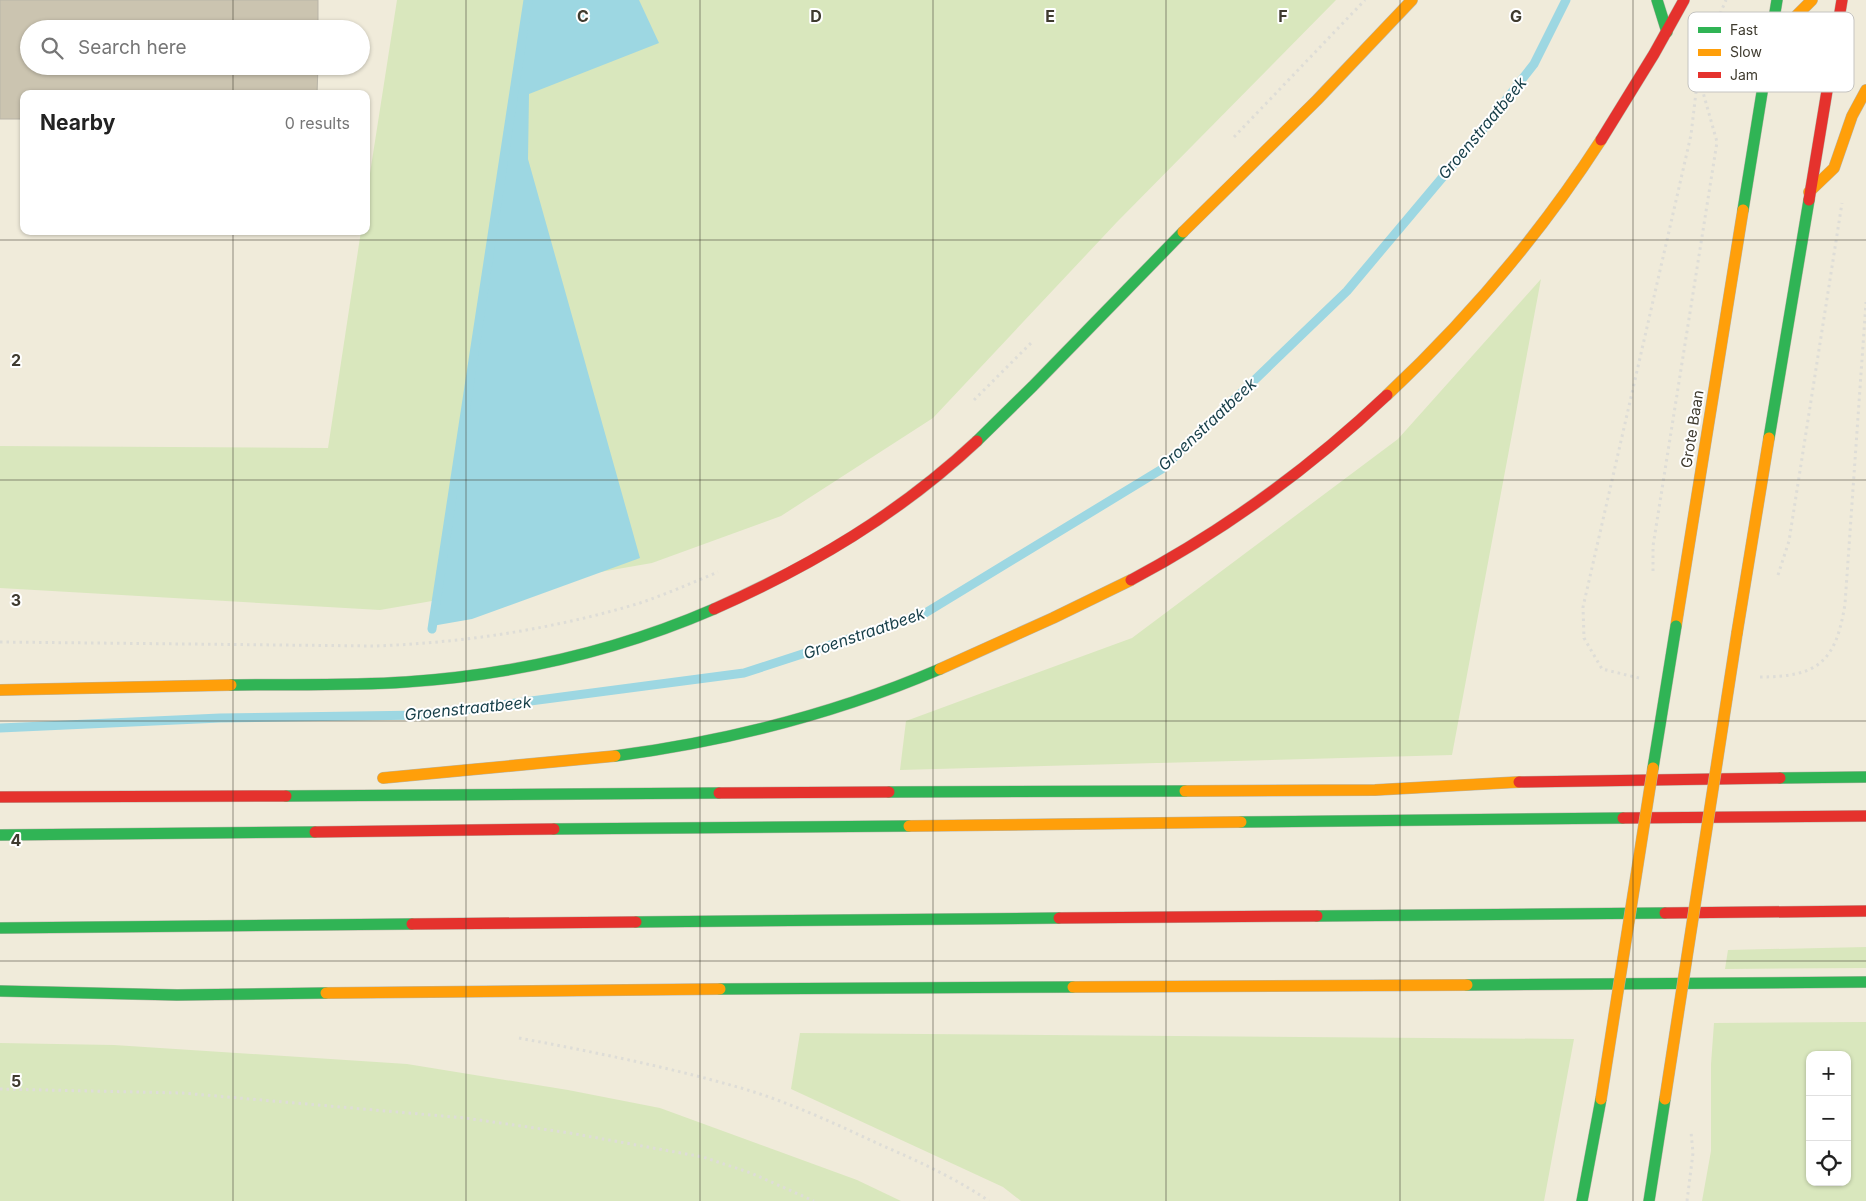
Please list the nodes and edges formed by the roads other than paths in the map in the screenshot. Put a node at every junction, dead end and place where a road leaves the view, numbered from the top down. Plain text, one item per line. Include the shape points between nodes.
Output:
1 (1412, 0) edge
2 (1657, 0) edge
3 (1684, 0) edge
4 (1812, 0) edge
5 (1800, 12) edge
6 (1667, 32) junction
7 (1866, 90) edge
8 (1762, 92) edge
9 (1826, 92) edge
10 (1809, 192) junction
11 (0, 690) edge
12 (1866, 776) edge
13 (371, 779) dead end
14 (322, 783) dead end
15 (185, 795) junction
16 (0, 797) edge
17 (1866, 816) edge
18 (0, 835) edge
19 (1866, 911) edge
20 (0, 928) edge
21 (1866, 982) edge
22 (0, 991) edge
23 (1582, 1201) edge
24 (1649, 1201) edge

1 - 11 main road via 993,426 901,505 816,559 759,589 639,638 564,659 465,677 405,682
2 - 6 main road
3 - 6 main road
4 - 5 main road
6 - 13 main road via 1600,146 1500,279 1420,364 1337,442 1277,490 1206,538 1096,598 1008,640 920,679 837,709 741,735 605,759
7 - 10 main road via 1852,116 1834,168
8 - 23 main road, Grote Baan, bridge
9 - 10 main road
10 - 24 main road, bridge
12 - 15 main road via 1518,782 1375,790
14 - 15 main road
15 - 16 main road
17 - 18 main road
19 - 20 main road
21 - 22 main road via 457,991 177,996

